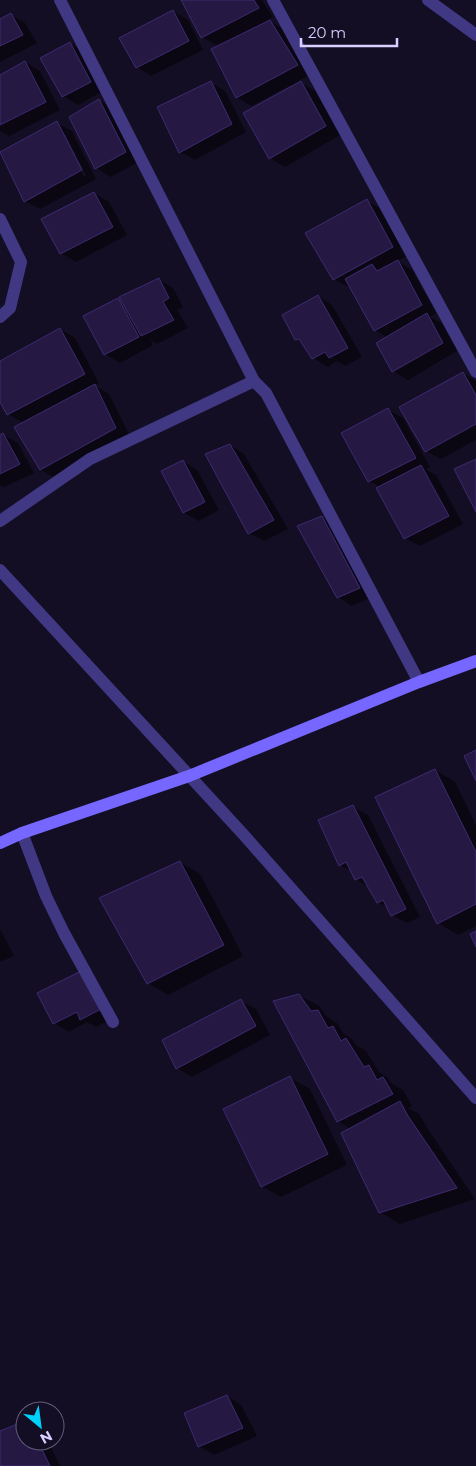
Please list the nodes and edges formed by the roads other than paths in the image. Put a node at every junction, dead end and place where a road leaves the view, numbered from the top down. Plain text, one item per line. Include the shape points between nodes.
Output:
1 (60, 0) edge
2 (273, 0) edge
3 (433, 2) edge
4 (476, 35) edge
5 (0, 219) edge
6 (0, 317) edge
7 (476, 372) edge
8 (254, 381) junction
9 (0, 521) edge
10 (0, 570) edge
11 (476, 660) edge
12 (419, 682) junction
13 (190, 776) junction
14 (22, 833) junction
15 (0, 843) edge
16 (113, 1022) dead end
17 (476, 1098) edge

1 - 8 street
2 - 7 street
3 - 4 street
5 - 6 street via 21,262 10,308
8 - 9 street via 90,460
8 - 12 street via 266,393
10 - 13 street
11 - 12 street
12 - 13 street
13 - 14 street
13 - 17 street
14 - 15 street
14 - 16 street via 46,896

